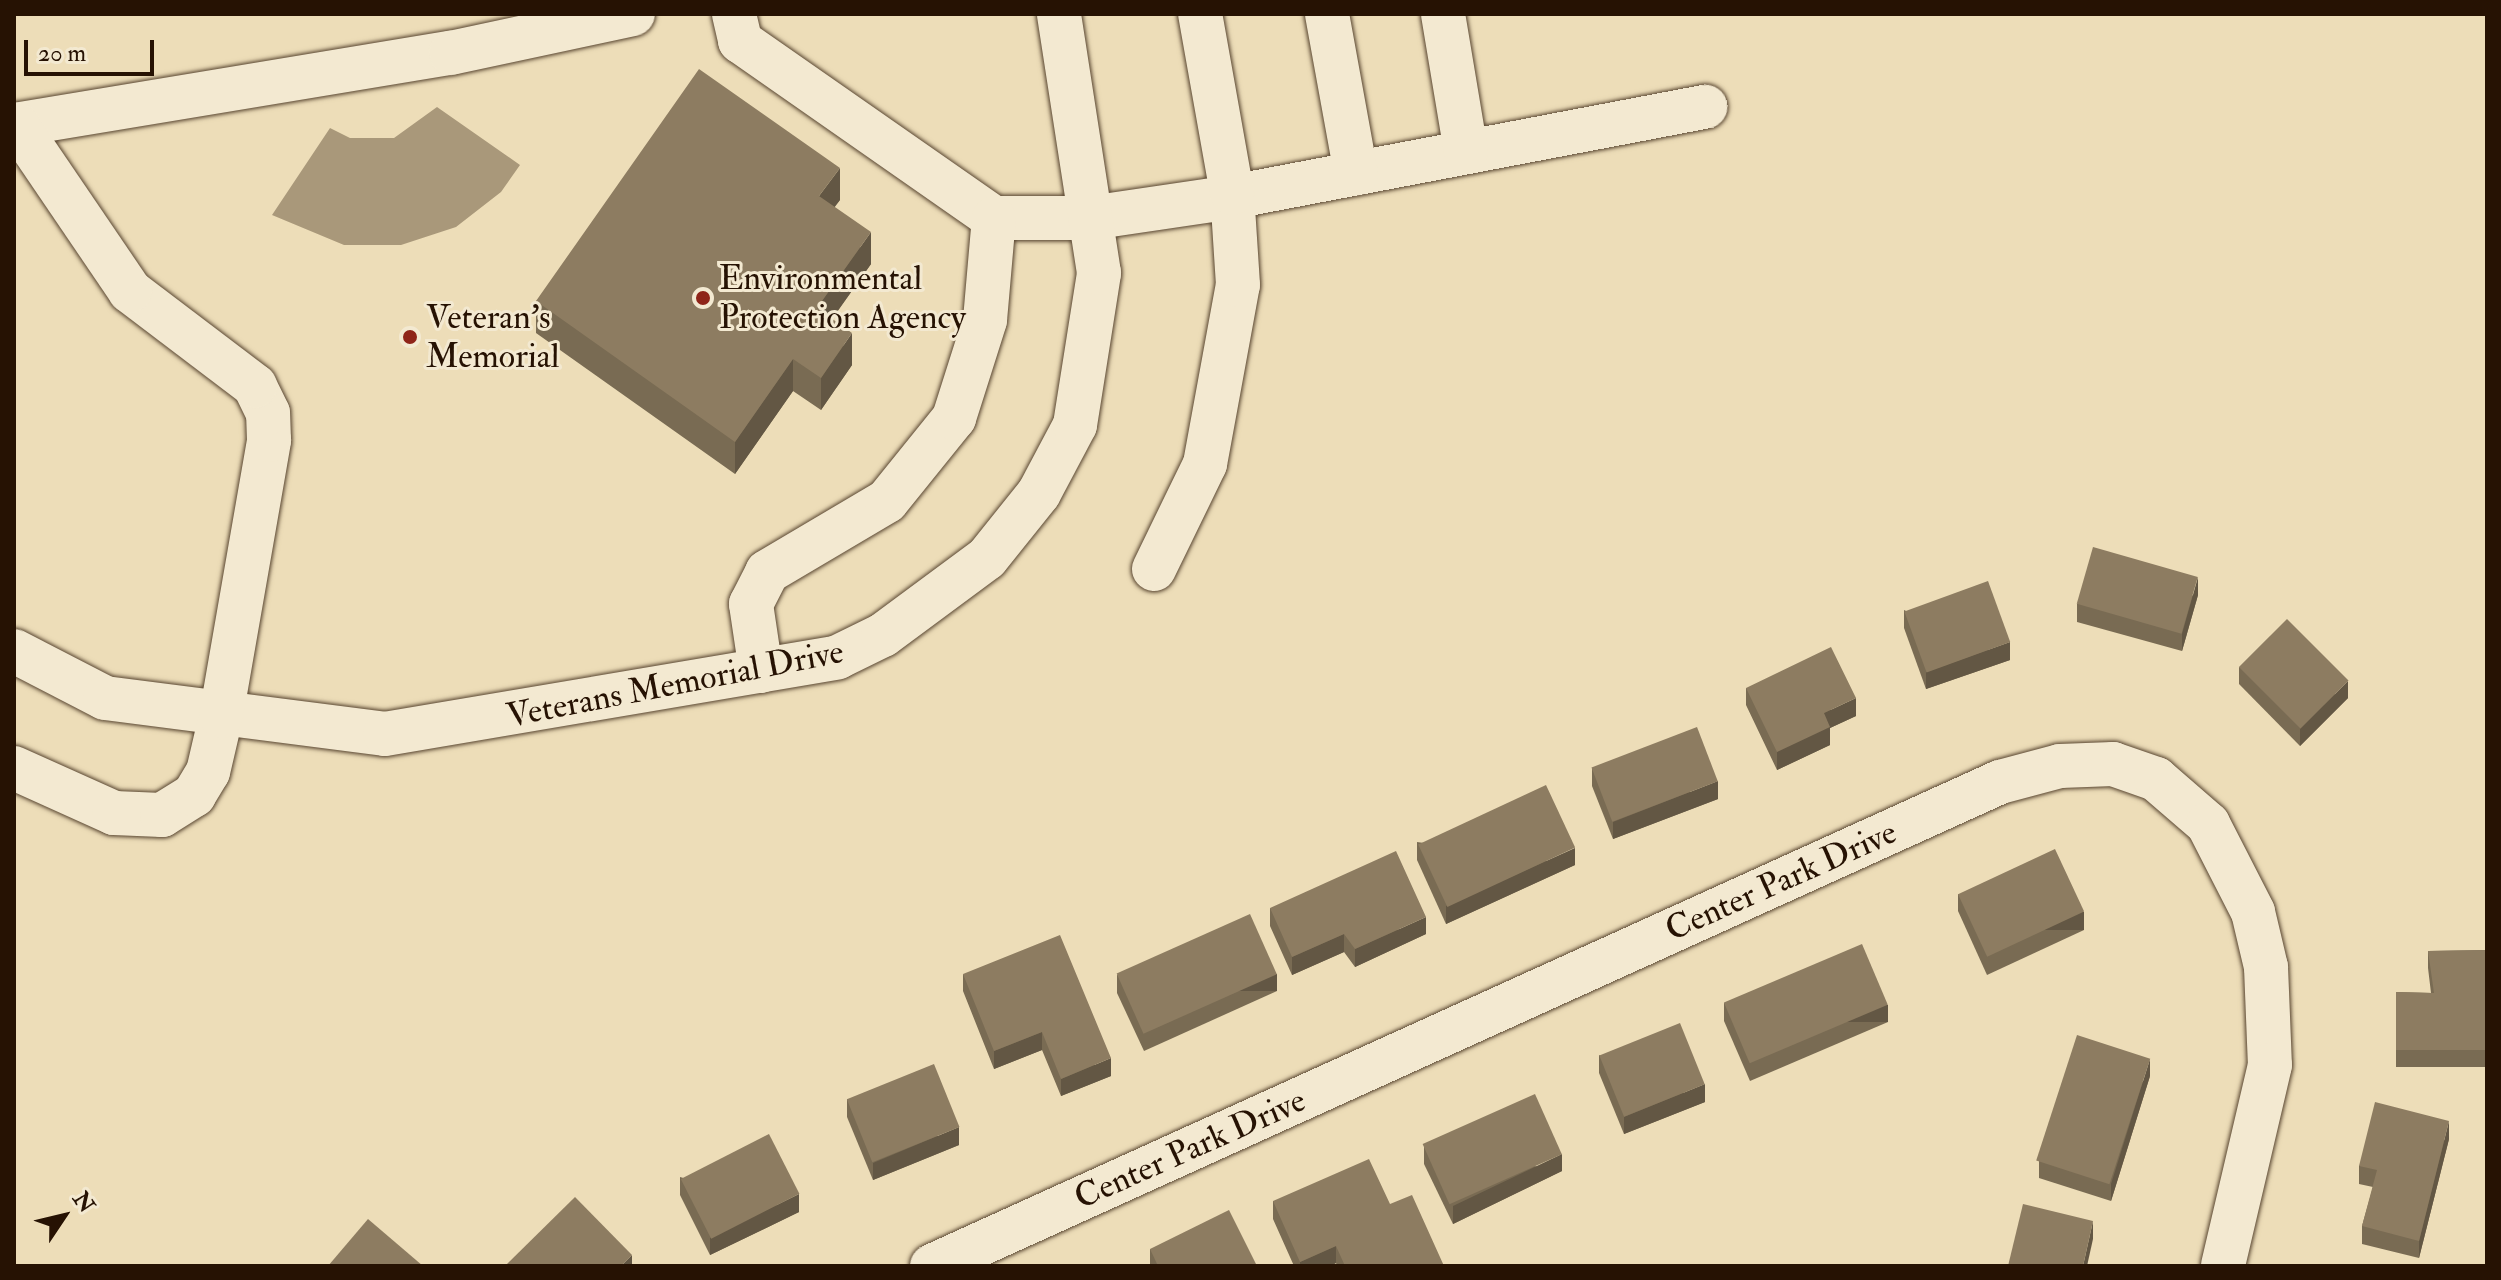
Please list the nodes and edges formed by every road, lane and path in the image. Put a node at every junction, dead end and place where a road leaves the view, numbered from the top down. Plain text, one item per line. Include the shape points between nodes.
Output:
1 (633, 14) edge
2 (734, 14) edge
3 (1059, 14) edge
4 (1200, 14) edge
5 (1327, 14) edge
6 (1443, 14) edge
7 (1706, 107) dead end
8 (16, 125) edge
9 (1466, 152) junction
10 (1356, 173) junction
11 (1232, 197) junction
12 (994, 218) junction
13 (1090, 218) junction
14 (1154, 569) dead end
15 (14, 651) edge
16 (761, 671) junction
17 (221, 716) junction
18 (14, 768) edge
19 (932, 1266) edge
20 (2223, 1266) edge

1 - 8 street via 451,53
2 - 12 street via 740,41
3 - 13 street, Veterans Memorial Drive
4 - 11 street
5 - 10 street
6 - 9 street
7 - 9 street
8 - 17 street via 130,291 220,353 255,386 268,413
9 - 10 street
10 - 11 street
11 - 13 street
11 - 14 street via 1238,285 1205,464
12 - 13 street
12 - 16 street via 985,320 954,418 887,501 767,572 751,604
13 - 16 street, Veterans Memorial Drive via 1099,273 1078,413 1058,462 1019,523 958,584 883,635 838,657
15 - 17 street, Veterans Memorial Drive via 105,698
16 - 17 street, Veterans Memorial Drive via 385,734
17 - 18 street via 208,772 194,795 162,815 114,813
19 - 20 street, Center Park Drive via 2000,782 2060,766 2113,764 2156,779 2208,824 2253,912 2266,967 2270,1065

